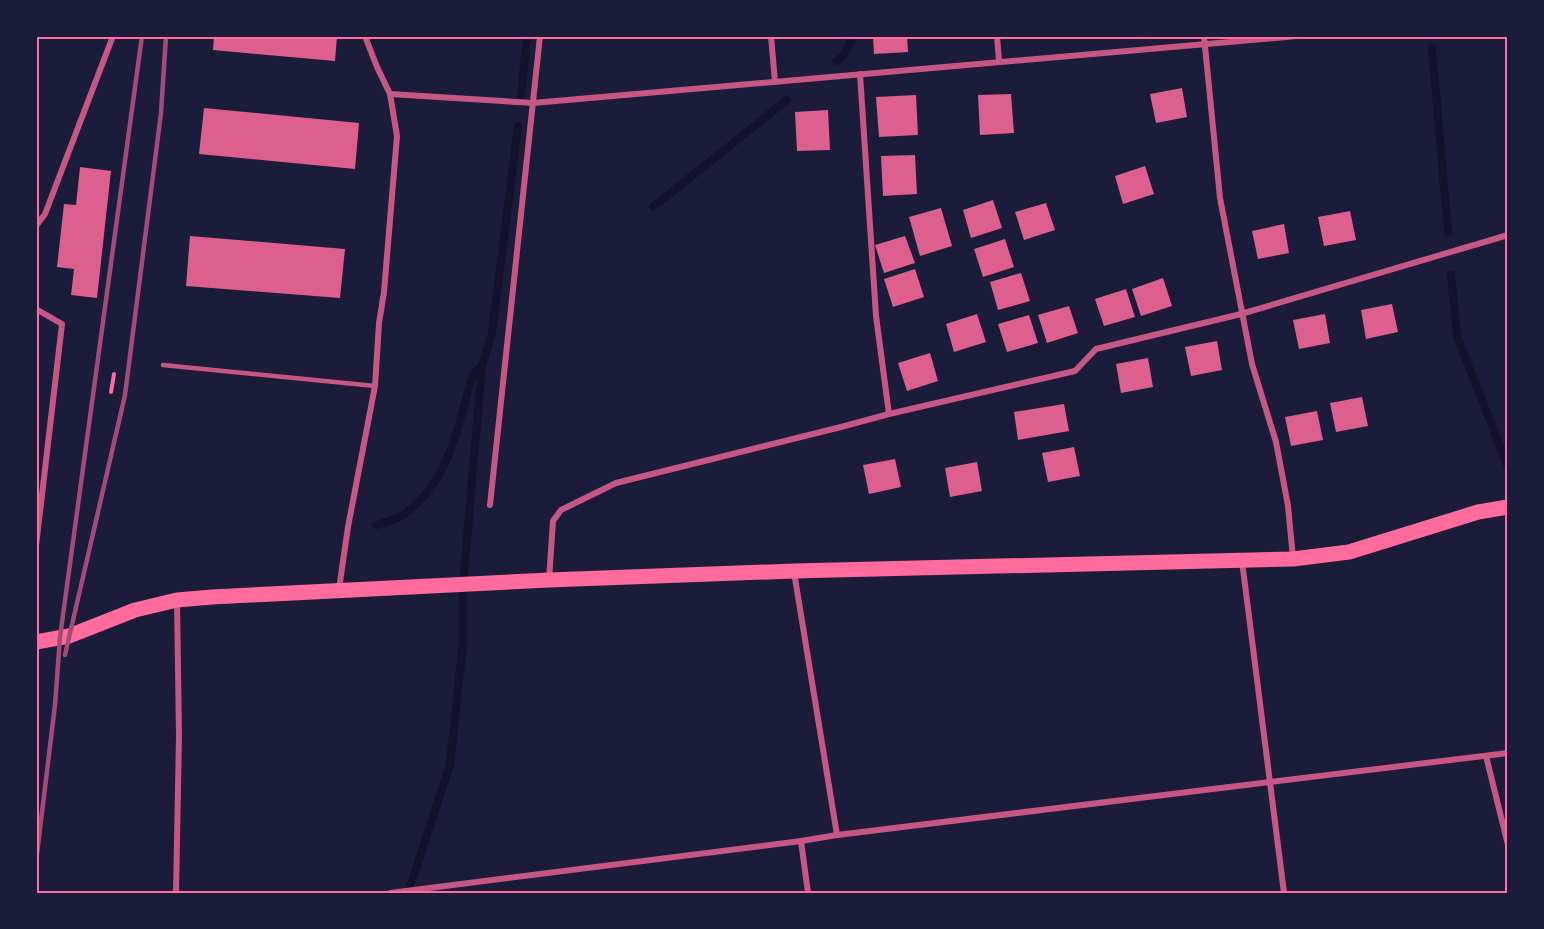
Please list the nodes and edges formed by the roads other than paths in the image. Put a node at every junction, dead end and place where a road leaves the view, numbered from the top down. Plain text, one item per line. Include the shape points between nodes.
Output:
1 (113, 36) edge
2 (365, 36) edge
3 (540, 36) edge
4 (771, 36) edge
5 (997, 36) edge
6 (1296, 36) edge
7 (1204, 40) edge
8 (999, 61) junction
9 (860, 74) junction
10 (775, 82) junction
11 (390, 94) junction
12 (533, 103) junction
13 (36, 226) edge
14 (1508, 235) edge
15 (36, 309) edge
16 (1242, 314) junction
17 (163, 365) dead end
18 (375, 387) junction
19 (889, 414) junction
20 (490, 505) dead end
21 (1508, 507) edge
22 (36, 546) edge
23 (1293, 559) junction
24 (1242, 561) junction
25 (794, 571) junction
26 (549, 580) junction
27 (338, 591) junction
28 (177, 600) junction
29 (36, 642) edge
30 (1508, 753) edge
31 (1486, 756) junction
32 (1270, 781) junction
33 (837, 835) junction
34 (801, 841) junction
35 (1508, 845) edge
36 (399, 892) edge
37 (176, 893) edge
38 (390, 893) edge
39 (808, 893) edge
40 (1284, 893) edge

1 - 13 street via 45,214
2 - 11 street
3 - 12 street
4 - 10 street
5 - 8 street
6 - 7 street
7 - 8 street
7 - 16 street via 1220,198
8 - 9 street
9 - 10 street
9 - 19 street via 876,316
10 - 12 street
11 - 12 street
11 - 18 street via 397,136
12 - 20 street
14 - 16 street
15 - 22 street via 62,324
16 - 19 street via 1096,349 1075,371
16 - 23 street via 1252,364 1276,442
17 - 18 lane
18 - 27 street
19 - 26 street via 616,483 561,510 553,521
21 - 23 main road via 1478,512 1349,552
23 - 24 main road
24 - 25 main road
24 - 32 street
25 - 26 main road
25 - 33 street
26 - 27 main road
27 - 28 main road
28 - 29 main road via 135,609 69,636
28 - 37 street
30 - 31 street
31 - 32 street
31 - 35 street
32 - 33 street
32 - 40 street
33 - 34 street
34 - 36 street
34 - 39 street
36 - 38 street

